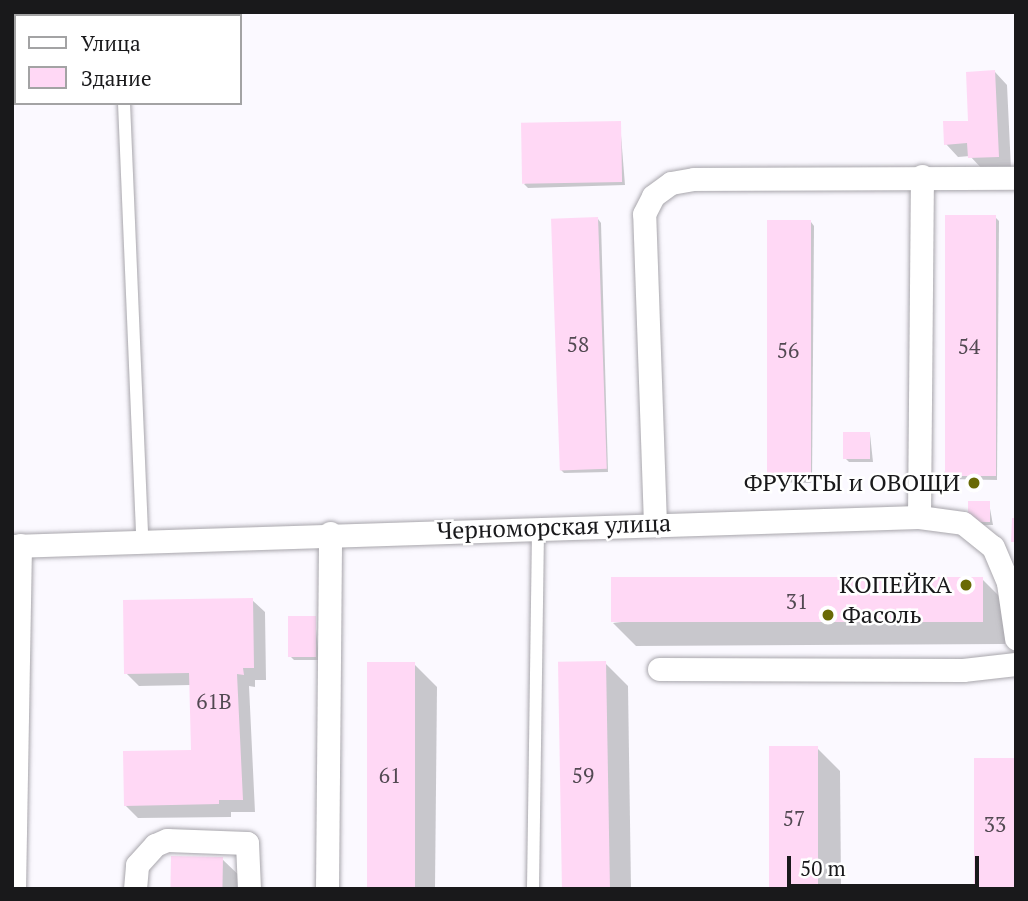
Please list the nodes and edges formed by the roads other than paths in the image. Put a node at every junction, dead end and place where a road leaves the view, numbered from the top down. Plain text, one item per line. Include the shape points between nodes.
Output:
1 (124, 105) edge
2 (922, 176) junction
3 (1016, 178) edge
4 (919, 517) junction
5 (655, 524) junction
6 (538, 527) junction
7 (330, 533) junction
8 (142, 540) junction
9 (16, 545) edge
10 (1016, 638) edge
11 (1016, 664) edge
12 (659, 669) dead end
13 (14, 889) edge
14 (135, 889) edge
15 (249, 889) edge
16 (327, 889) edge
17 (533, 889) edge

1 - 8 lane
2 - 3 street
2 - 4 street
2 - 5 street via 694,179 671,183 653,196 644,214
4 - 5 street, Черноморская улица
4 - 10 street, Черноморская улица via 962,523 993,547 1008,583
5 - 6 street, Черноморская улица
6 - 7 street, Черноморская улица
6 - 17 lane
7 - 8 street, Черноморская улица
7 - 16 street
8 - 9 street, Черноморская улица
9 - 13 street
11 - 12 street via 963,670
14 - 15 street via 141,859 161,841 179,840 247,844

